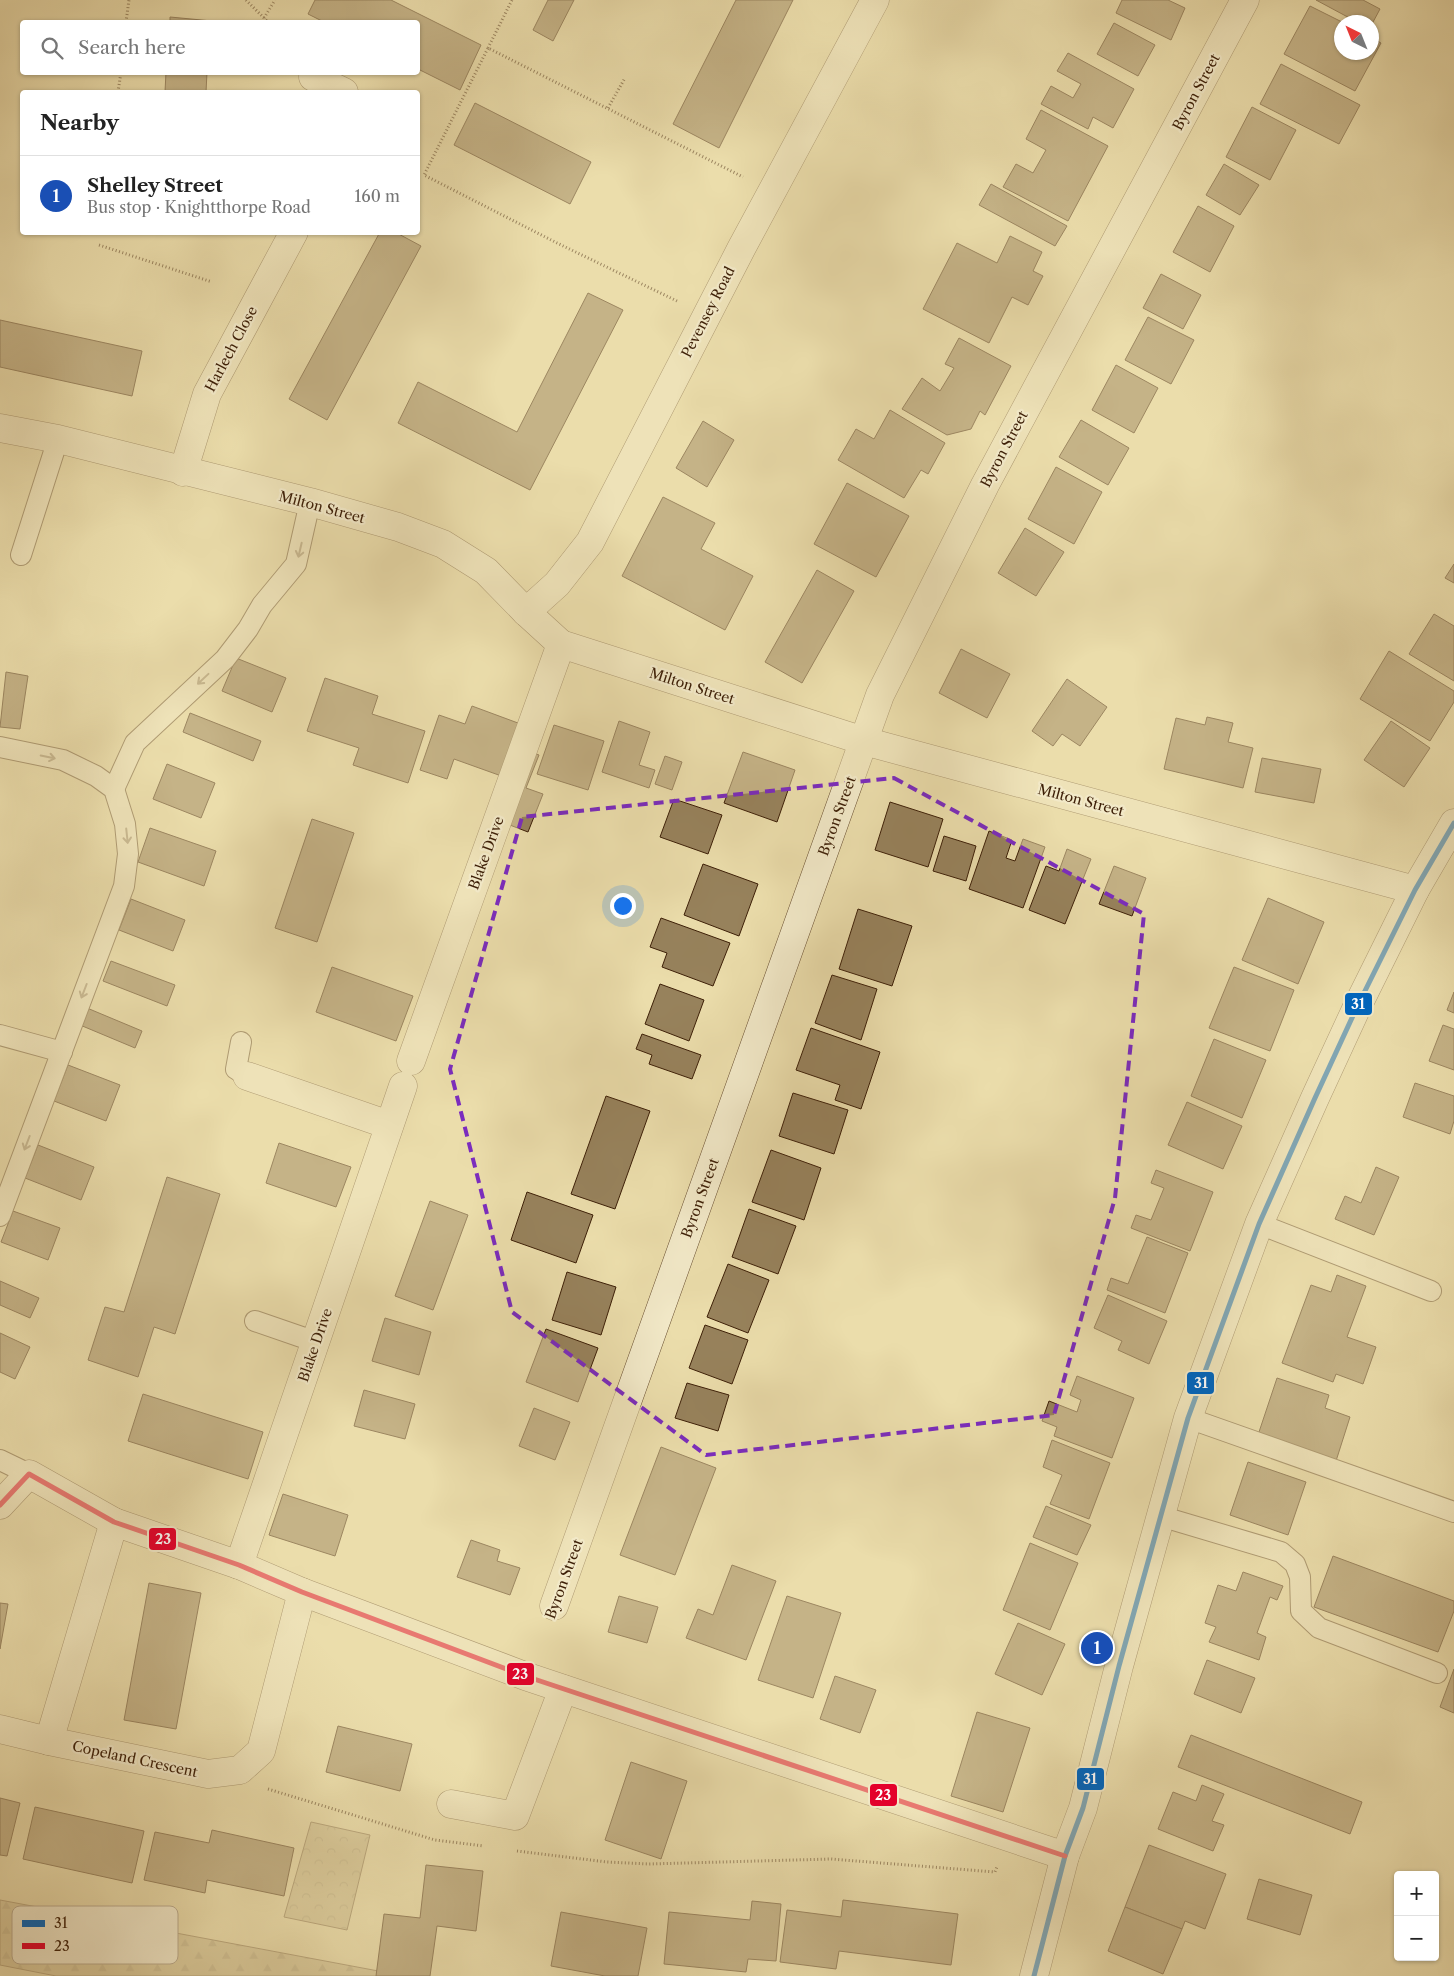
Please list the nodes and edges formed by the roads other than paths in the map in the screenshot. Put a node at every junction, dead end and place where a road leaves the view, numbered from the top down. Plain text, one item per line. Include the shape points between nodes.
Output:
1 (875, 0) edge
2 (1245, 0) edge
3 (312, 77) dead end
4 (340, 90) edge
5 (292, 235) edge
6 (0, 428) edge
7 (58, 439) junction
8 (183, 472) junction
9 (310, 502) junction
10 (21, 556) dead end
11 (526, 612) junction
12 (562, 644) junction
13 (864, 741) junction
14 (0, 747) edge
15 (114, 789) junction
16 (1454, 823) edge
17 (1415, 890) junction
18 (0, 1035) edge
19 (241, 1042) dead end
20 (62, 1052) junction
21 (247, 1076) joint
22 (389, 1125) junction
23 (0, 1216) edge
24 (1258, 1224) junction
25 (1431, 1291) dead end
26 (255, 1321) dead end
27 (316, 1342) junction
28 (1188, 1418) junction
29 (0, 1460) edge
30 (30, 1474) junction
31 (0, 1505) edge
32 (1454, 1512) edge
33 (1160, 1516) junction
34 (114, 1522) junction
35 (239, 1565) junction
36 (302, 1592) junction
37 (554, 1606) dead end
38 (1437, 1673) dead end
39 (563, 1689) junction
40 (0, 1729) edge
41 (49, 1741) junction
42 (451, 1804) dead end
43 (1064, 1856) junction
44 (1034, 1976) edge

1 - 11 street, Pevensey Road via 590,542 557,584
2 - 13 street, Byron Street via 985,485 880,695
3 - 4 street
5 - 8 street, Harlech Close via 207,394
6 - 7 street, Milton Street
7 - 8 street, Milton Street
7 - 10 lane
8 - 9 street, Milton Street
9 - 11 street, Milton Street via 443,544 486,570
9 -> 15 lane via 296,564 262,605 225,659 135,743
11 - 12 street, Milton Street
12 - 13 street, Milton Street
12 - 22 street, Blake Drive
13 - 17 street, Milton Street
13 - 37 street, Byron Street
14 -> 15 lane via 63,760
15 -> 20 lane via 125,824 128,854 124,886
16 - 17 street
17 - 24 street via 1357,1007
18 - 20 lane
19 - 21 lane via 236,1068
20 -> 23 lane
21 - 22 street
22 - 27 street, Blake Drive
24 - 25 lane
24 - 28 street
26 - 27 lane
27 - 35 street, Blake Drive
28 - 32 lane
28 - 33 street
29 - 30 lane
30 - 31 street
30 - 34 street
33 - 38 lane via 1281,1552 1294,1564 1300,1577 1300,1611 1319,1628
33 - 43 street via 1083,1808
34 - 35 street
34 - 41 street
35 - 36 street
36 - 39 street
36 - 41 street, Copeland Crescent via 261,1751 240,1770 208,1774
39 - 42 street via 515,1816
39 - 43 street
40 - 41 street, Copeland Crescent
43 - 44 street

